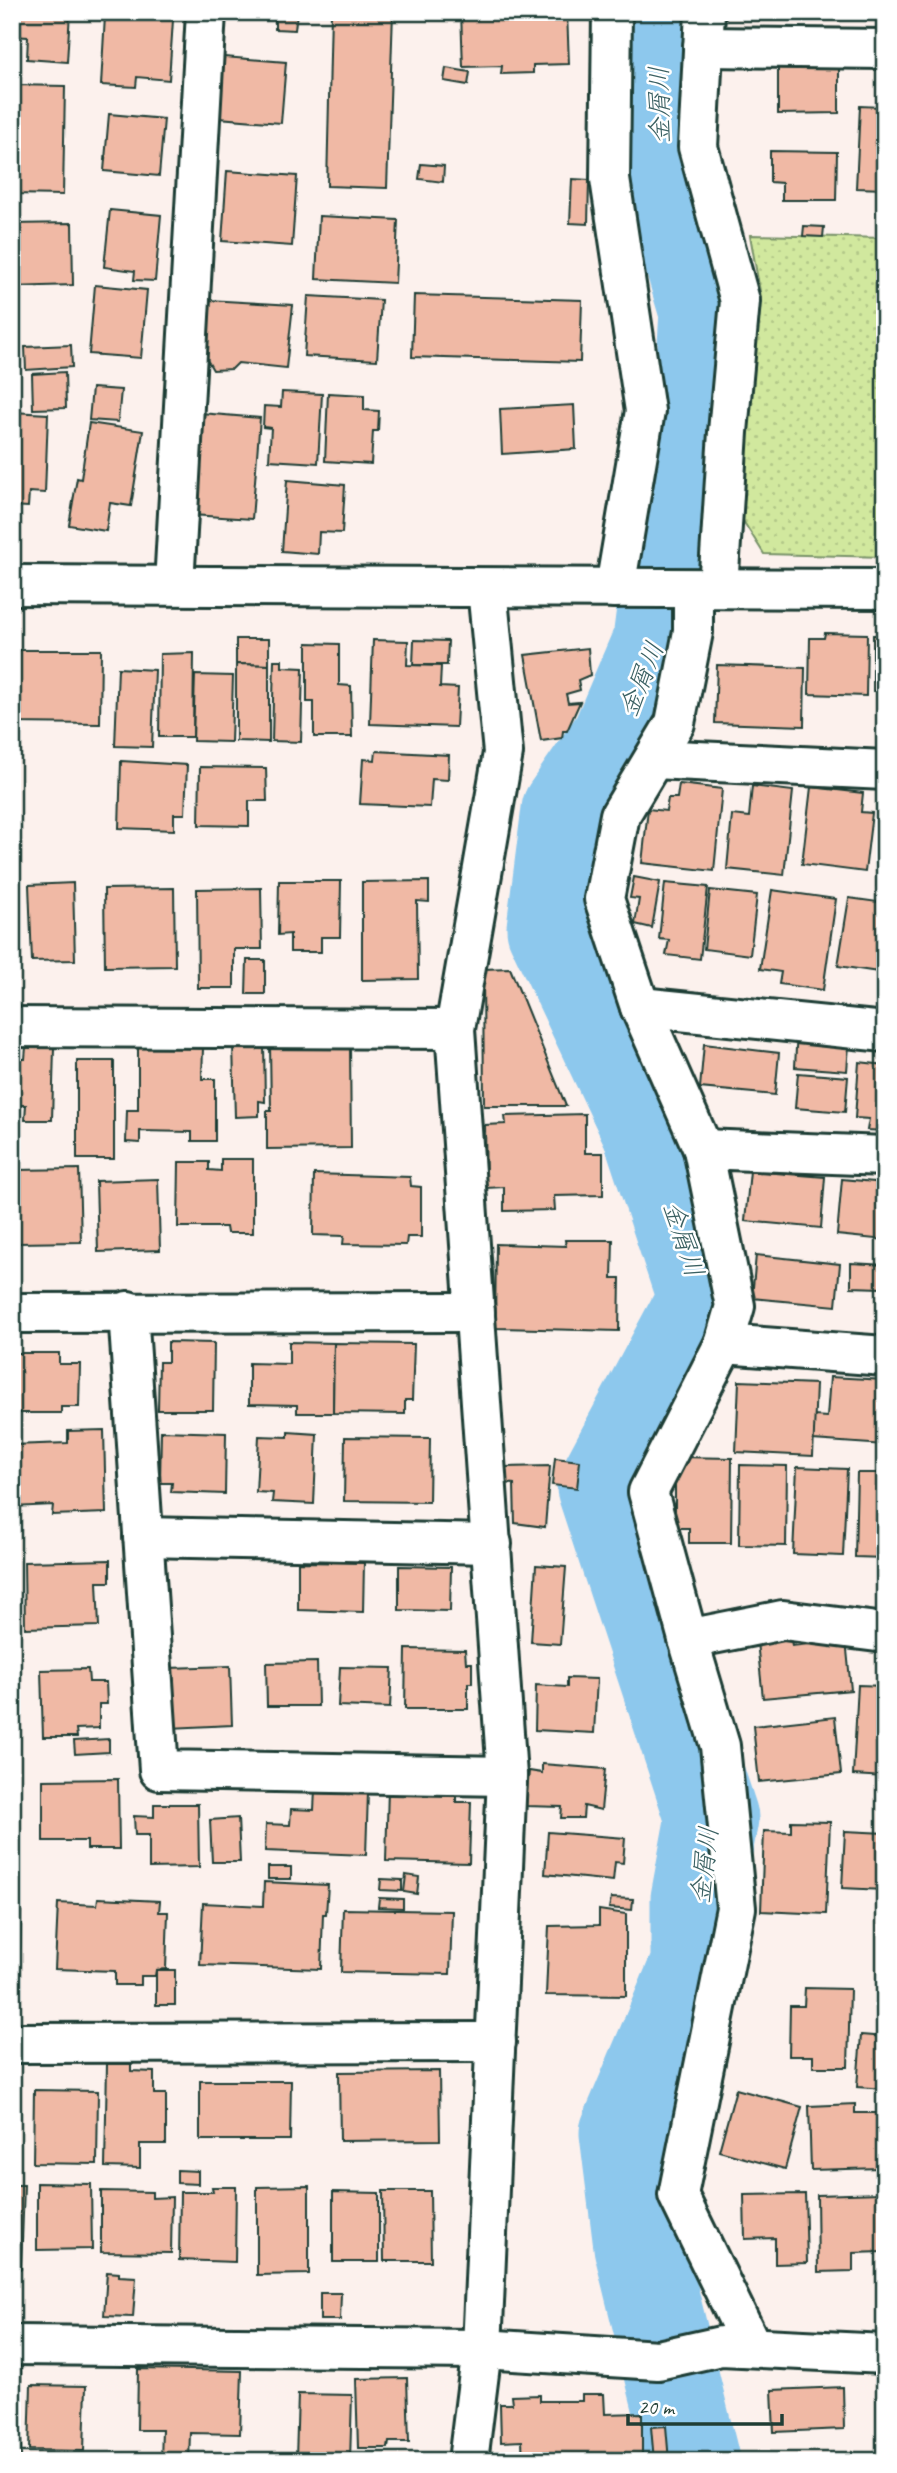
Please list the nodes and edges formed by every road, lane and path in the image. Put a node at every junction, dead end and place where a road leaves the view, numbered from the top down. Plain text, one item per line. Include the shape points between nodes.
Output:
1 (206, 12) edge
2 (612, 12) edge
3 (704, 30) edge
4 (885, 49) edge
5 (12, 585) edge
6 (174, 586) junction
7 (487, 587) junction
8 (621, 588) junction
9 (706, 589) junction
10 (885, 589) edge
11 (654, 759) junction
12 (885, 770) edge
13 (640, 1007) junction
14 (12, 1027) edge
15 (455, 1029) junction
16 (885, 1032) edge
17 (703, 1149) junction
18 (885, 1156) edge
19 (128, 1311) junction
20 (475, 1312) junction
21 (12, 1313) edge
22 (724, 1344) junction
23 (885, 1356) edge
24 (143, 1537) junction
25 (492, 1544) junction
26 (885, 1633) edge
27 (688, 1639) junction
28 (508, 1776) junction
29 (496, 2042) junction
30 (12, 2043) edge
31 (12, 2345) edge
32 (736, 2346) junction
33 (482, 2349) junction
34 (885, 2354) edge
35 (468, 2461) edge

1 - 6 street
2 - 8 street via 610,179 645,411
3 - 4 street
3 - 9 street via 698,147 740,301
5 - 6 street
6 - 7 street
7 - 8 street
7 - 15 street via 503,753
8 - 9 street
9 - 10 street
9 - 11 street via 675,723
11 - 12 street
11 - 13 street via 620,815 604,899
13 - 16 street
13 - 17 street
14 - 15 street
15 - 20 street
17 - 18 street
17 - 22 street via 735,1306
19 - 20 street
19 - 21 street
19 - 24 street
20 - 25 street
22 - 23 street
22 - 27 street via 648,1492
24 - 25 street
24 - 28 street via 159,1770
25 - 28 street
26 - 27 street via 783,1620
27 - 32 street via 720,1746 736,1908 678,2195
28 - 29 street
29 - 30 street
29 - 33 street
31 - 33 street
32 - 33 street via 659,2360
32 - 34 street
33 - 35 street

